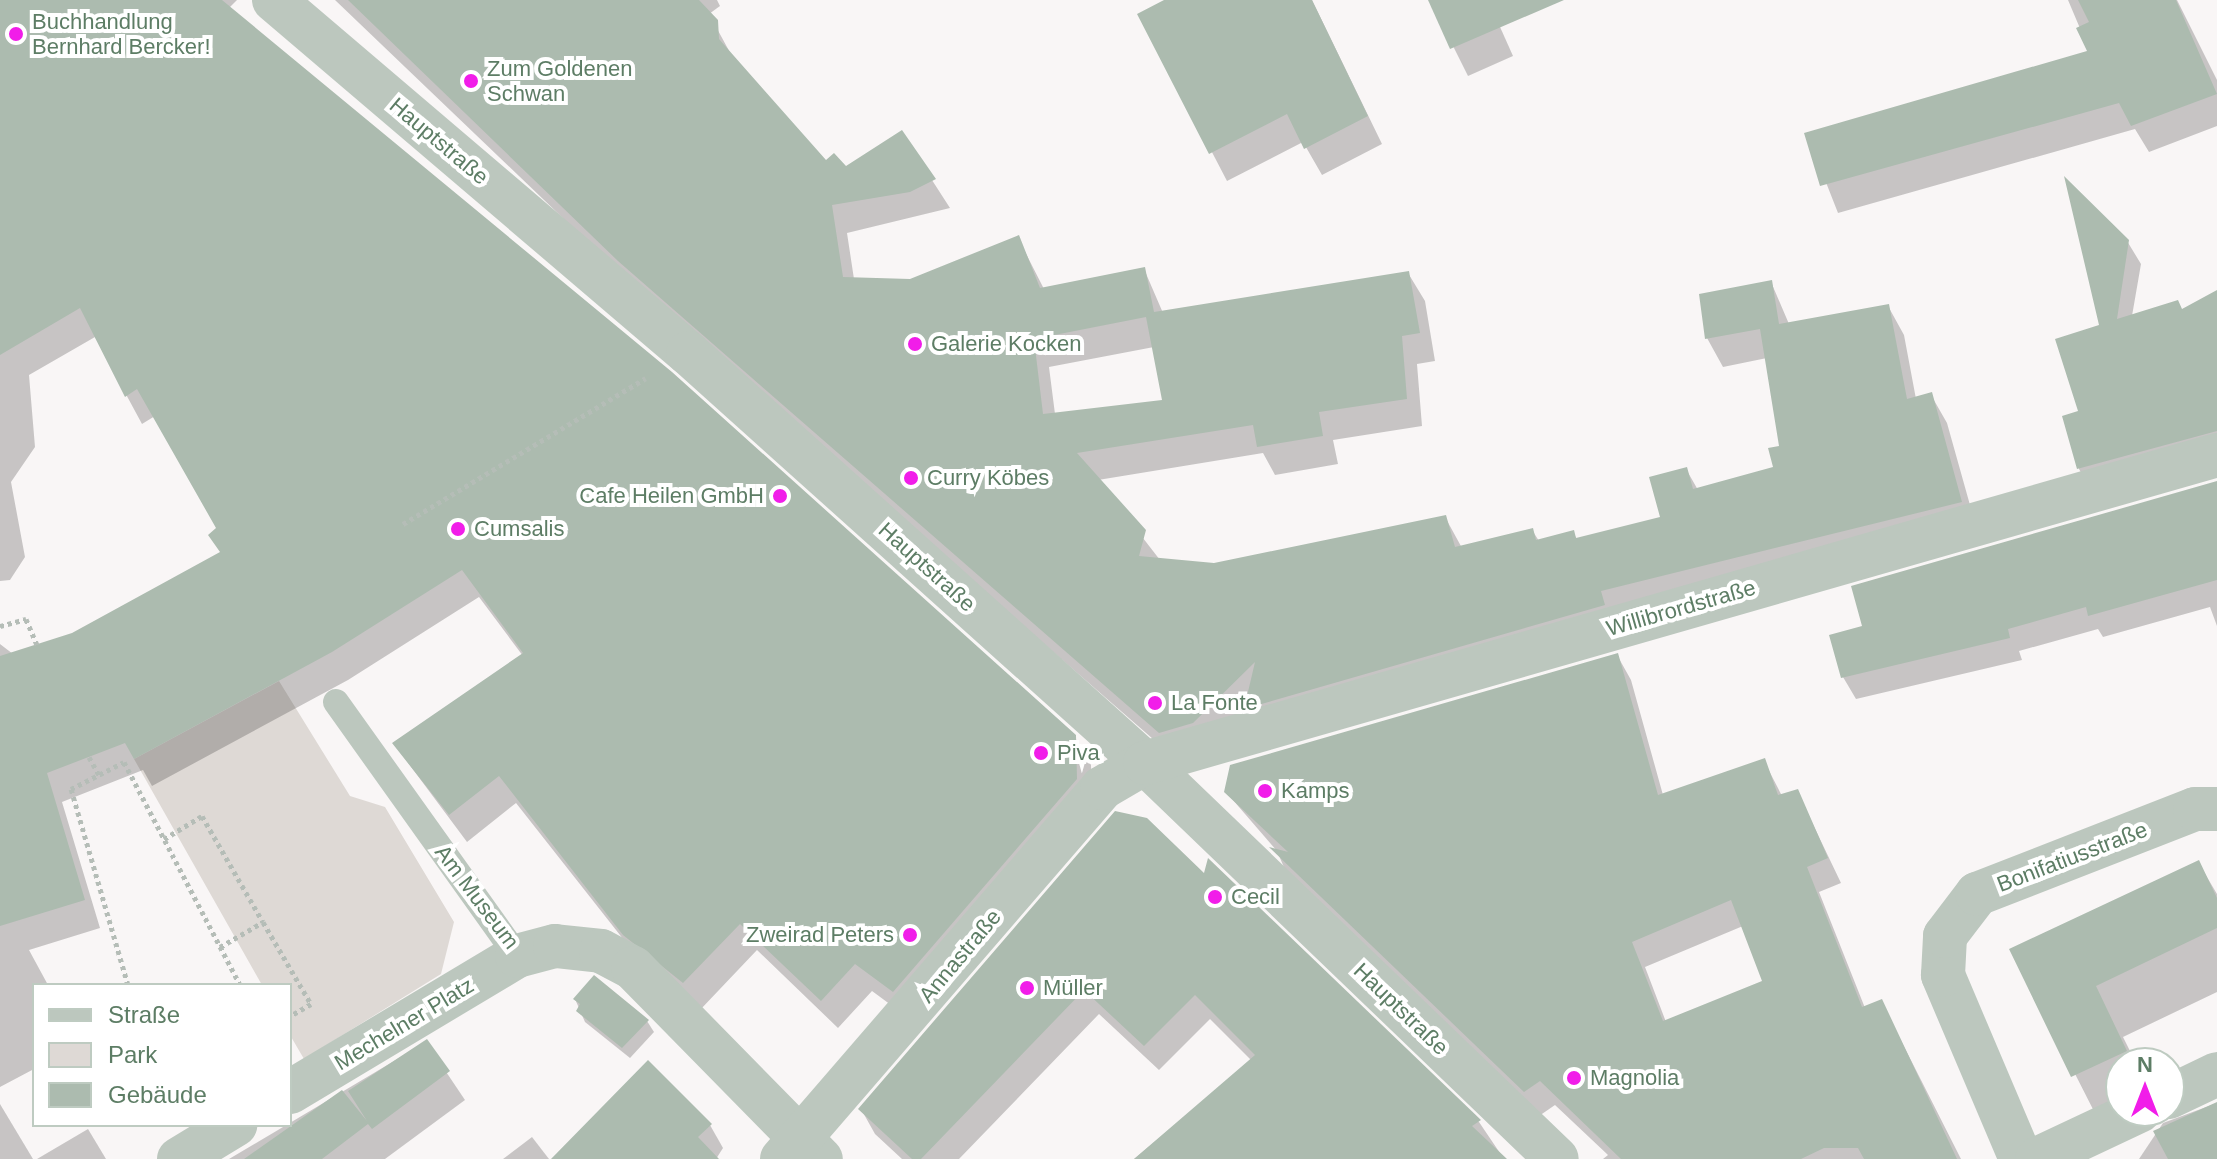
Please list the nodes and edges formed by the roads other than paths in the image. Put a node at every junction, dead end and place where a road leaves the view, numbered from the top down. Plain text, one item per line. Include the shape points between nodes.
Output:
1 (274, 0) edge
2 (2217, 455) edge
3 (336, 702) dead end
4 (1145, 763) junction
5 (2217, 809) edge
6 (517, 956) junction
7 (2217, 1074) edge
8 (2185, 1089) edge
9 (292, 1091) edge
10 (232, 1127) edge
11 (2105, 1127) edge
12 (803, 1153) edge
13 (179, 1159) edge
14 (1557, 1159) edge
15 (2021, 1159) edge
16 (2037, 1159) edge

1 - 4 street, Hauptstraße via 688,353
2 - 4 street, Willibrordstraße
3 - 6 lane, Am Museum
4 - 12 street, Annastraße via 1102,788
4 - 14 street, Hauptstraße
5 - 15 street, Bonifatiusstraße via 2195,809 1977,894 1945,936 1943,975
6 - 9 street, Mechelner Platz
6 - 12 street, Am Museum via 555,946 601,951 633,968
7 - 8 street
10 - 13 street
11 - 16 street

